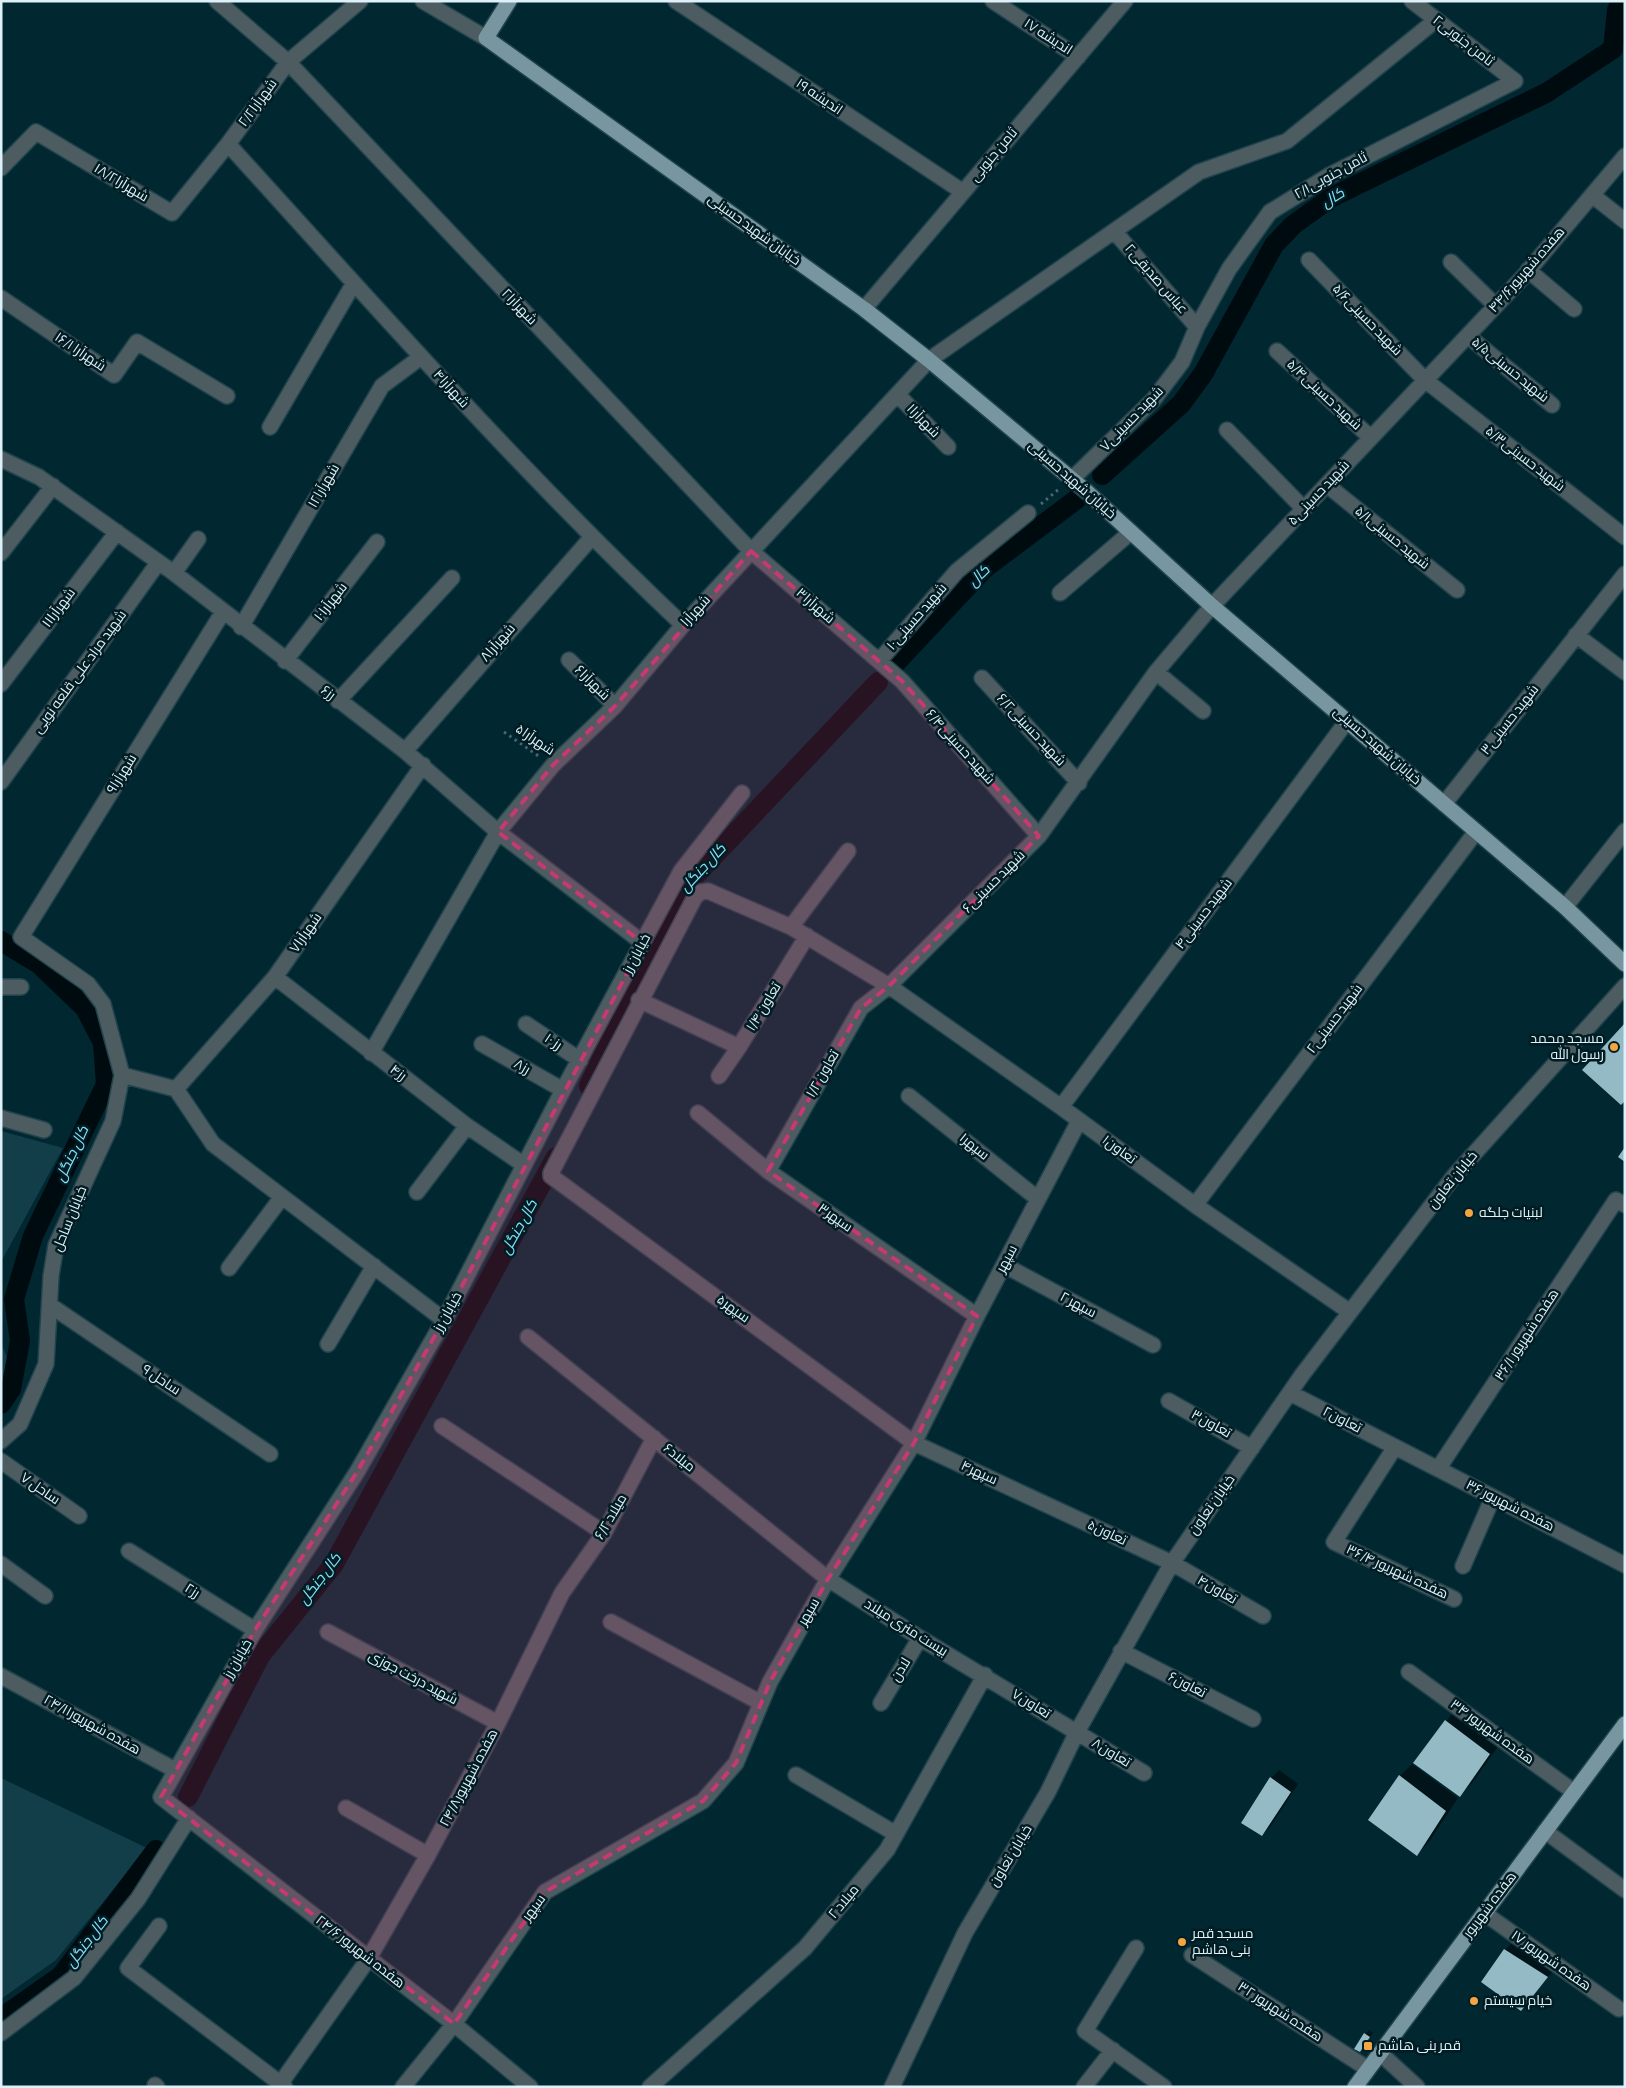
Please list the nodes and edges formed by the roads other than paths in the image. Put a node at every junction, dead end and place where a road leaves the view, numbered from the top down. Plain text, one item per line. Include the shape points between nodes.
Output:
1 (217, 1) edge
2 (360, 1) edge
3 (424, 1) edge
4 (509, 1) edge
5 (676, 1) edge
6 (993, 1) edge
7 (1125, 1) edge
8 (1412, 1) edge
9 (1436, 20) junction
10 (486, 38) junction
11 (1078, 57) junction
12 (288, 62) junction
13 (1514, 81) joint
14 (228, 144) junction
15 (1625, 156) edge
16 (1, 168) edge
17 (963, 192) junction
18 (1592, 195) junction
19 (1625, 221) edge
20 (1114, 231) junction
21 (1308, 260) dead end
22 (1451, 262) dead end
23 (1528, 270) junction
24 (354, 283) junction
25 (1, 298) edge
26 (1496, 306) junction
27 (864, 309) junction
28 (1574, 309) dead end
29 (1197, 327) junction
30 (1468, 336) junction
31 (1277, 351) dead end
32 (421, 357) junction
33 (929, 360) junction
34 (1425, 380) junction
35 (898, 395) junction
36 (227, 396) dead end
37 (1552, 405) dead end
38 (270, 427) dead end
39 (1227, 430) dead end
40 (1371, 438) junction
41 (948, 447) dead end
42 (1, 460) edge
43 (1072, 479) junction
44 (1327, 485) junction
45 (53, 486) junction
46 (1304, 509) junction
47 (1028, 513) road end
48 (117, 532) junction
49 (1132, 532) junction
50 (592, 536) junction
51 (1625, 537) edge
52 (198, 539) dead end
53 (377, 542) dead end
54 (751, 551) junction
55 (1, 553) edge
56 (158, 563) junction
57 (174, 574) junction
58 (1625, 574) edge
59 (452, 578) dead end
60 (1458, 590) dead end
61 (1060, 593) dead end
62 (1212, 606) junction
63 (223, 612) junction
64 (683, 625) junction
65 (241, 628) junction
66 (1576, 636) junction
67 (569, 660) dead end
68 (286, 661) junction
69 (878, 661) junction
70 (1156, 672) junction
71 (1625, 672) edge
72 (982, 678) dead end
73 (1, 684) edge
74 (338, 700) junction
75 (615, 706) junction
76 (1203, 711) dead end
77 (1348, 721) junction
78 (405, 751) junction
79 (423, 765) junction
80 (1, 782) edge
81 (1079, 783) junction
82 (742, 793) dead end
83 (1444, 804) junction
84 (1625, 831) edge
85 (498, 832) junction
86 (1475, 832) junction
87 (1039, 836) junction
88 (848, 851) dead end
89 (1565, 907) junction
90 (791, 927) junction
91 (807, 936) junction
92 (643, 943) junction
93 (1625, 964) edge
94 (275, 977) junction
95 (21, 986) dead end
96 (889, 986) junction
97 (1625, 986) edge
98 (1, 987) edge
99 (639, 1000) junction
100 (526, 1024) dead end
101 (482, 1044) dead end
102 (739, 1047) junction
103 (371, 1053) junction
104 (580, 1060) junction
105 (122, 1075) junction
106 (718, 1076) dead end
107 (176, 1089) junction
108 (563, 1090) junction
109 (909, 1096) dead end
110 (1061, 1106) junction
111 (698, 1112) dead end
112 (1, 1118) edge
113 (1080, 1121) junction
114 (467, 1126) junction
115 (44, 1130) dead end
116 (524, 1165) junction
117 (768, 1171) junction
118 (417, 1192) dead end
119 (282, 1196) junction
120 (1038, 1199) junction
121 (1620, 1202) edge
122 (1196, 1206) junction
123 (1004, 1265) junction
124 (374, 1266) junction
125 (229, 1268) dead end
126 (51, 1306) junction
127 (1350, 1312) junction
128 (976, 1316) junction
129 (444, 1320) junction
130 (528, 1337) dead end
131 (328, 1344) dead end
132 (1153, 1345) dead end
133 (1290, 1393) junction
134 (1170, 1401) dead end
135 (442, 1426) dead end
136 (654, 1438) junction
137 (1, 1440) edge
138 (914, 1443) junction
139 (1394, 1447) junction
140 (1252, 1448) junction
141 (270, 1454) dead end
142 (1, 1461) edge
143 (1438, 1469) junction
144 (1493, 1497) junction
145 (1043, 1503) joint
146 (79, 1516) dead end
147 (604, 1533) junction
148 (129, 1551) dead end
149 (1172, 1563) junction
150 (1, 1564) edge
151 (1625, 1565) edge
152 (1463, 1566) dead end
153 (828, 1579) junction
154 (562, 1593) joint
155 (45, 1596) dead end
156 (1454, 1598) dead end
157 (1263, 1616) dead end
158 (611, 1622) dead end
159 (255, 1630) junction
160 (328, 1632) dead end
161 (920, 1638) junction
162 (1121, 1652) junction
163 (1409, 1672) dead end
164 (985, 1675) junction
165 (6, 1678) edge
166 (881, 1703) dead end
167 (761, 1704) junction
168 (1253, 1719) dead end
169 (498, 1724) junction
170 (1625, 1724) edge
171 (1077, 1732) junction
172 (174, 1770) junction
173 (1144, 1773) dead end
174 (796, 1775) dead end
175 (1574, 1792) junction
176 (346, 1808) dead end
177 (189, 1818) junction
178 (1545, 1831) junction
179 (896, 1834) junction
180 (428, 1855) junction
181 (1625, 1890) edge
182 (1484, 1913) junction
183 (159, 1926) dead end
184 (1136, 1948) dead end
185 (1192, 1955) dead end
186 (369, 1958) junction
187 (1619, 2009) dead end
188 (454, 2024) junction
189 (1, 2033) edge
190 (1114, 2050) junction
191 (1380, 2053) junction
192 (1368, 2069) junction
193 (281, 2086) edge
194 (403, 2087) edge
195 (530, 2087) edge
196 (650, 2087) edge
197 (892, 2087) edge
198 (1084, 2087) edge
199 (1164, 2087) edge
200 (1355, 2087) edge
201 (1417, 2087) edge

1 - 12 street, شهرآرا۲
2 - 12 street, شهرآرا۲/۲
3 - 10 street
4 - 10 main road
5 - 17 street, اندیشه ۱۹
6 - 11 street, اندیشه ۱۷
7 - 11 street, ثامن جنوبی
8 - 9 street, ثامن جنوبی۲
9 - 13 street, ثامن جنوبی۲
9 - 20 street, شهرآرا via 1287,141 1199,172
10 - 27 main road, خیابان شهید حسینی
11 - 17 street, ثامن جنوبی
12 - 14 street, شهرآرا۲/۲
12 - 54 street, شهرآرا۲
13 - 29 street, ثامن جنوبی۲/۱ via 1330,175 1270,212 1229,269
14 - 16 street, شهرآرا۱۸/۲ via 172,213 36,132
14 - 24 street, شهرآرا۴
15 - 18 street, هفده شهریور۴۴/۶
17 - 27 street, ثامن جنوبی
18 - 19 street
18 - 23 street, هفده شهریور۴۴/۶
20 - 29 street, عباس صدیقی۲
20 - 33 street, شهرآرا
21 - 34 street, شهید حسینی۵/۶
22 - 26 street
23 - 26 street, هفده شهریور۴۴/۶
23 - 28 street
24 - 32 street, شهرآرا۴
24 - 38 street
25 - 36 street, شهرآرا ۱۶/۱ via 114,375 137,342
26 - 30 street, هفده شهریور۴۴/۶
27 - 33 main road, خیابان شهید حسینی
29 - 43 street, شهید حسینی۷ via 1182,362 1154,399
30 - 34 street, هفده شهریور۴۴/۶
30 - 37 street, شهید حسینی۵/۵
31 - 40 street, شهید حسینی۵/۴
32 - 50 street, شهرآرا۴
32 - 65 street, شهرآرا۱۲ via 382,386
33 - 35 street, شهرآرا
33 - 43 main road, خیابان شهید حسینی
34 - 40 street, شهید حسینی۵
34 - 51 street, شهید حسینی۵/۳
35 - 41 street, شهرآرا۱
35 - 54 street, شهرآرا
39 - 46 street
40 - 44 street, شهید حسینی۵
42 - 45 street, رز۶ via 39,476
43 - 49 main road, خیابان شهید حسینی
44 - 46 street, شهید حسینی۵
44 - 60 street, شهید حسینی۵/۱
45 - 48 street, رز۶
45 - 55 street
46 - 62 street, شهید حسینی۵
47 - 69 street, شهید حسینی۱۰ via 957,571
48 - 56 street, رز۶
48 - 73 street, شهرآرا۱۱
49 - 61 street
49 - 62 main road, خیابان شهید حسینی
50 - 64 street, شهرآرا۴
50 - 78 street, شهرآرا۸
52 - 57 street
53 - 68 street, شهرآرا۱۰
54 - 64 street, شهرآرا
54 - 69 street, شهرآرا۳
56 - 57 street, رز۶
56 - 80 street, شهید مراد علی قلعه نویی
57 - 63 street, رز۶
58 - 66 street, شهید حسینی۳
59 - 74 street
62 - 70 street, شهید حسینی۶
62 - 77 main road, خیابان شهید حسینی
63 - 65 street, رز۶
63 - 105 street, شهرآرا۹ via 21,937 88,984 103,1004
64 - 75 street, شهرآرا
65 - 68 street, رز۶
66 - 71 street
66 - 83 street, شهید حسینی۳
67 - 75 street, شهرآرا۶
68 - 74 street, رز۶
69 - 87 street, شهید حسینی۶/۴ via 902,681
70 - 76 street
70 - 81 street, شهید حسینی۶
72 - 81 street, شهید حسینی۶/۲
74 - 78 street, رز۶
75 - 85 street, شهرآرا via 553,766
77 - 83 main road, خیابان شهید حسینی
77 - 110 street, شهید حسینی۴
78 - 79 street, رز۶
79 - 85 street, رز۶
79 - 94 street, شهرآرا۷
81 - 87 street, شهید حسینی۶
82 - 92 street, خیابان رز via 680,871
83 - 86 main road, خیابان شهید حسینی
84 - 89 street
85 - 92 street, رز۶
85 - 103 street, شهرآرا
86 - 89 main road, خیابان شهید حسینی
86 - 122 street, شهید حسینی۲
87 - 96 street, شهید حسینی۶
88 - 90 street
89 - 93 main road, خیابان شهید حسینی
90 - 91 street
90 - 99 street via 708,891 701,892 695,897
91 - 96 street
91 - 102 street, تعاون ۱/۴
92 - 104 street, خیابان رز
94 - 103 street, رز۴
94 - 107 street, شهرآرا۷
95 - 98 street
96 - 110 street, تعاون۱
96 - 117 street, تعاون ۱/۲ via 861,1008
97 - 127 street, خیابان تعاون via 1454,1176
99 - 102 street
99 - 138 street, سپهر۵ via 551,1176
100 - 104 street, رز ۱۰
101 - 108 street, رز۸
102 - 106 street, تعاون ۱/۴
103 - 114 street, رز۴
104 - 108 street, خیابان رز
105 - 107 street
105 - 126 street, خیابان ساحل via 113,1121 56,1245
107 - 119 street via 213,1144
108 - 116 street, خیابان رز
109 - 120 street, سپهر۱
110 - 113 street, تعاون۱
111 - 117 street, سپهر۳
112 - 115 street
113 - 120 street, سپهر
113 - 122 street, تعاون۱
114 - 116 street, رز۴
114 - 118 street
116 - 129 street, خیابان رز
117 - 128 street, سپهر۳
119 - 124 street
119 - 125 street
120 - 123 street, سپهر
121 - 143 street, هفده شهریور ۳۶/۱
122 - 127 street, تعاون۱
123 - 128 street, سپهر
123 - 132 street, سپهر ۲
124 - 129 street
124 - 131 street
126 - 137 street, خیابان ساحل via 46,1364 20,1424
126 - 141 street, ساحل ۹
127 - 133 street, خیابان تعاون
128 - 138 street, سپهر
129 - 159 street, خیابان رز via 357,1472
130 - 136 street, میلاد۶
133 - 139 street, تعاون۲
133 - 140 street, خیابان تعاون
134 - 140 street, تعاون۳
135 - 147 street
136 - 147 street, میلاد ۶/۲
136 - 153 street, میلاد۶
138 - 145 street, سپهر۴
138 - 153 street, سپهر
139 - 143 street, هفده شهریور ۳۶
139 - 156 street, هفده شهریور ۳۶/۴ via 1334,1542
140 - 149 street, خیابان تعاون
142 - 146 street, ساحل ۷
143 - 144 street, هفده شهریور ۳۶
144 - 151 street, هفده شهریور ۳۶
144 - 152 street
145 - 149 street, تعاون۵
147 - 154 street, میلاد ۶/۲
148 - 159 street, رز۲
149 - 157 street, تعاون۴
149 - 162 street, خیابان تعاون
150 - 155 street
153 - 161 street, بیست متری میلاد
153 - 167 street, سپهر
154 - 169 street, هفده شهریور۲۴/۸
158 - 167 street
159 - 172 street, خیابان رز
160 - 169 street, شهید درخت جوزی
161 - 164 street, بیست متری میلاد
161 - 166 street, لادن
162 - 168 street, تعاون۶
162 - 171 street, خیابان تعاون
163 - 175 street, هفده شهریور ۳۴
164 - 171 street, تعاون۷
164 - 179 street, میلاد ۲
165 - 172 street, هفده شهریور۲۴/۱۱
167 - 188 street, سپهر via 736,1763 703,1801 545,1892
169 - 180 street, هفده شهریور۲۴/۸
170 - 175 main road, هفده شهریور
171 - 173 street, تعاون۸
171 - 197 street, خیابان تعاون via 1048,1792 965,1934
172 - 177 street, خیابان رز via 161,1797
174 - 179 street
175 - 178 main road, هفده شهریور
176 - 180 street
177 - 186 street, هفده شهریور ۲۴/۶
177 - 189 street via 138,1898 74,1978
178 - 181 street
178 - 182 main road, هفده شهریور
179 - 196 street, میلاد ۲ via 887,1850 806,1948
180 - 186 street, هفده شهریور۲۴/۸
182 - 187 street, هفده شهریور ۱۷
182 - 191 main road, هفده شهریور
183 - 193 street via 128,1968
184 - 190 street via 1085,2031
185 - 192 street, هفده شهریور ۳۲
186 - 188 street, هفده شهریور ۲۴/۶
186 - 193 street, هفده شهریور۲۴/۸
188 - 194 street, سپهر
188 - 195 street, هفده شهریور ۲۴/۶
190 - 198 street
190 - 199 street
191 - 192 main road, هفده شهریور
191 - 201 street
192 - 200 main road, هفده شهریور

